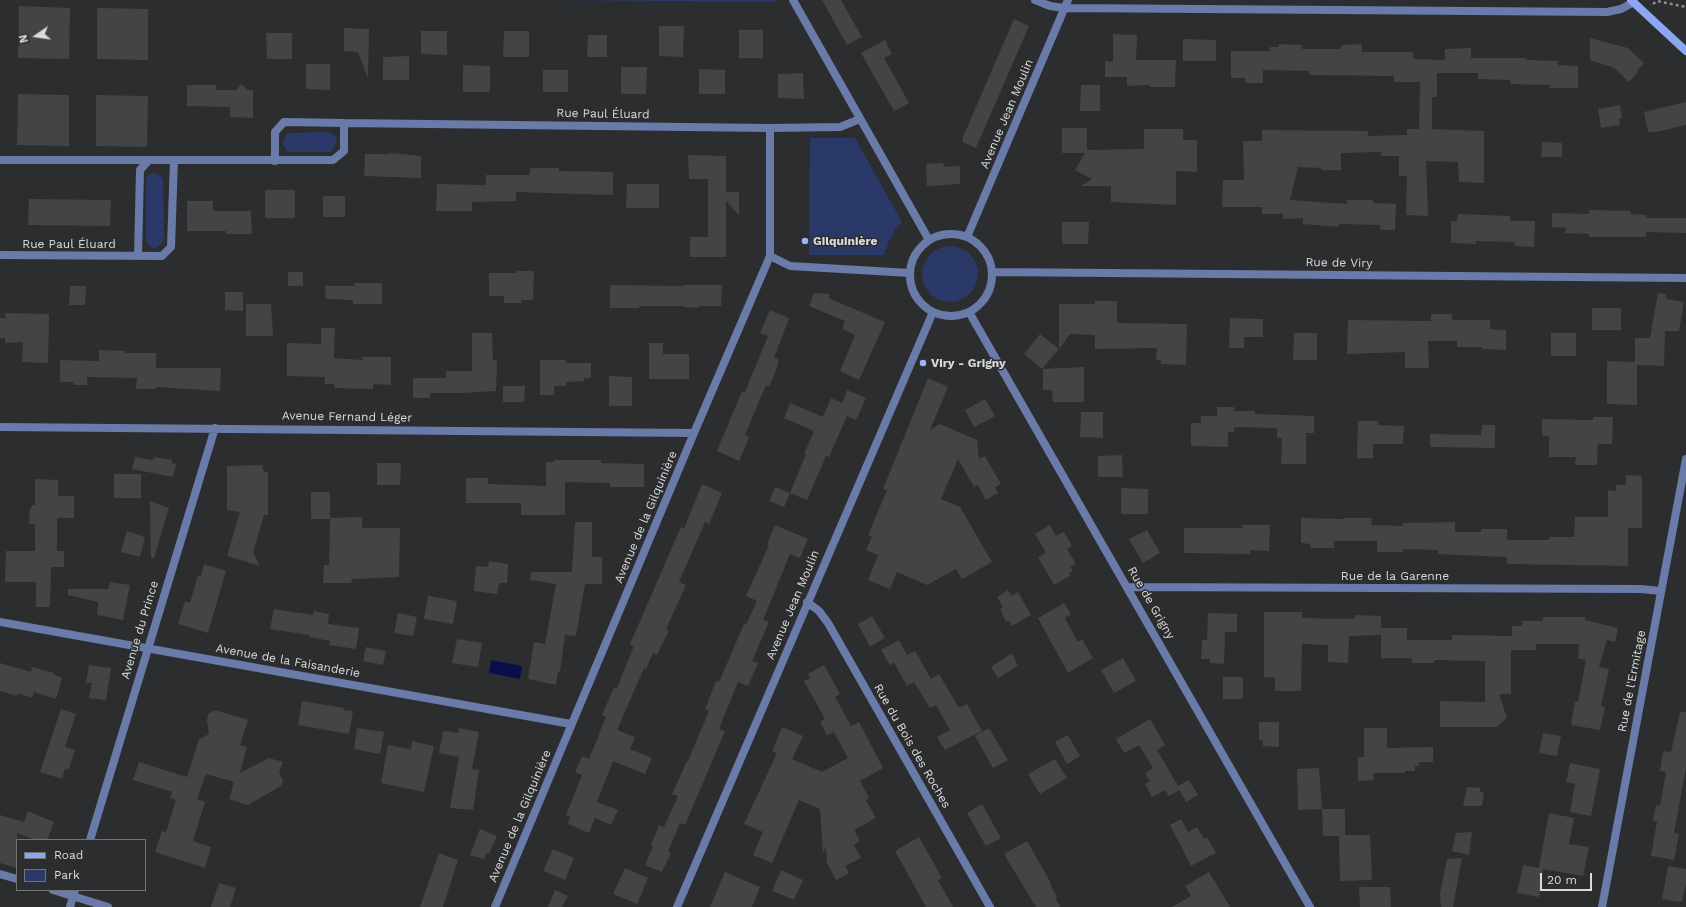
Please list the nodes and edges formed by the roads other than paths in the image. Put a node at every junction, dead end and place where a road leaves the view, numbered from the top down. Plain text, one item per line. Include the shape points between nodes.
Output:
1 (793, 0) edge
2 (1035, 0) edge
3 (1068, 0) edge
4 (1633, 1) edge
5 (1064, 8) junction
6 (1686, 51) edge
7 (860, 119) junction
8 (344, 123) junction
9 (770, 128) junction
10 (0, 160) edge
11 (149, 160) junction
12 (174, 160) junction
13 (274, 161) junction
14 (967, 237) junction
15 (929, 240) junction
16 (0, 255) edge
17 (138, 256) junction
18 (770, 256) junction
19 (992, 272) junction
20 (910, 273) junction
21 (1686, 278) edge
22 (933, 312) junction
23 (969, 312) junction
24 (0, 427) edge
25 (215, 428) junction
26 (694, 433) junction
27 (1686, 459) edge
28 (1128, 587) junction
29 (1661, 592) junction
30 (807, 602) junction
31 (0, 622) edge
32 (147, 648) junction
33 (571, 724) junction
34 (90, 839) edge
35 (0, 874) edge
36 (16, 879) edge
37 (60, 891) edge
38 (74, 893) edge
39 (70, 907) edge
40 (108, 907) edge
41 (495, 907) edge
42 (677, 907) edge
43 (990, 907) edge
44 (1310, 907) edge
45 (1602, 907) edge

1 - 7 street
2 - 5 street
3 - 5 street, Avenue Jean Moulin
4 - 5 street via 1621,9 1607,12
4 - 6 main road
5 - 14 street, Avenue Jean Moulin
7 - 9 street, Rue Paul Éluard via 840,127
7 - 15 street
8 - 9 street, Rue Paul Éluard
8 - 13 street via 344,151 333,160
8 - 13 street, Rue Paul Éluard via 284,122 275,132
9 - 18 street, Avenue de la Gilquinière
10 - 11 street
11 - 12 street
11 - 17 street via 140,170
12 - 13 street
12 - 17 street, Rue Paul Éluard via 171,247 162,256
14 - 15 street via 941,235
14 - 19 street via 984,251
15 - 20 street via 919,249
16 - 17 street, Rue Paul Éluard
18 - 20 street via 790,266
18 - 26 street, Avenue de la Gilquinière
19 - 21 street, Rue de Viry
19 - 23 street via 987,295
20 - 22 street via 911,285 916,296
22 - 23 street via 945,316
22 - 30 street, Avenue Jean Moulin
23 - 28 street, Rue de Grigny
24 - 25 street, Avenue Fernand Léger
25 - 26 street, Avenue Fernand Léger
25 - 32 street, Avenue du Prince
26 - 33 street, Avenue de la Gilquinière
27 - 29 street, Rue de l'Ermitage
28 - 29 street, Rue de la Garenne via 1632,589
28 - 44 street, Rue de Grigny
29 - 45 street, Rue de l'Ermitage
30 - 42 street, Avenue Jean Moulin
30 - 43 street, Rue du Bois des Roches via 819,611 828,623
31 - 32 street, Avenue de la Faisanderie
32 - 33 street, Avenue de la Faisanderie
32 - 34 street, Avenue du Prince
33 - 41 street, Avenue de la Gilquinière
35 - 36 street
37 - 38 street
38 - 39 street
38 - 40 street

